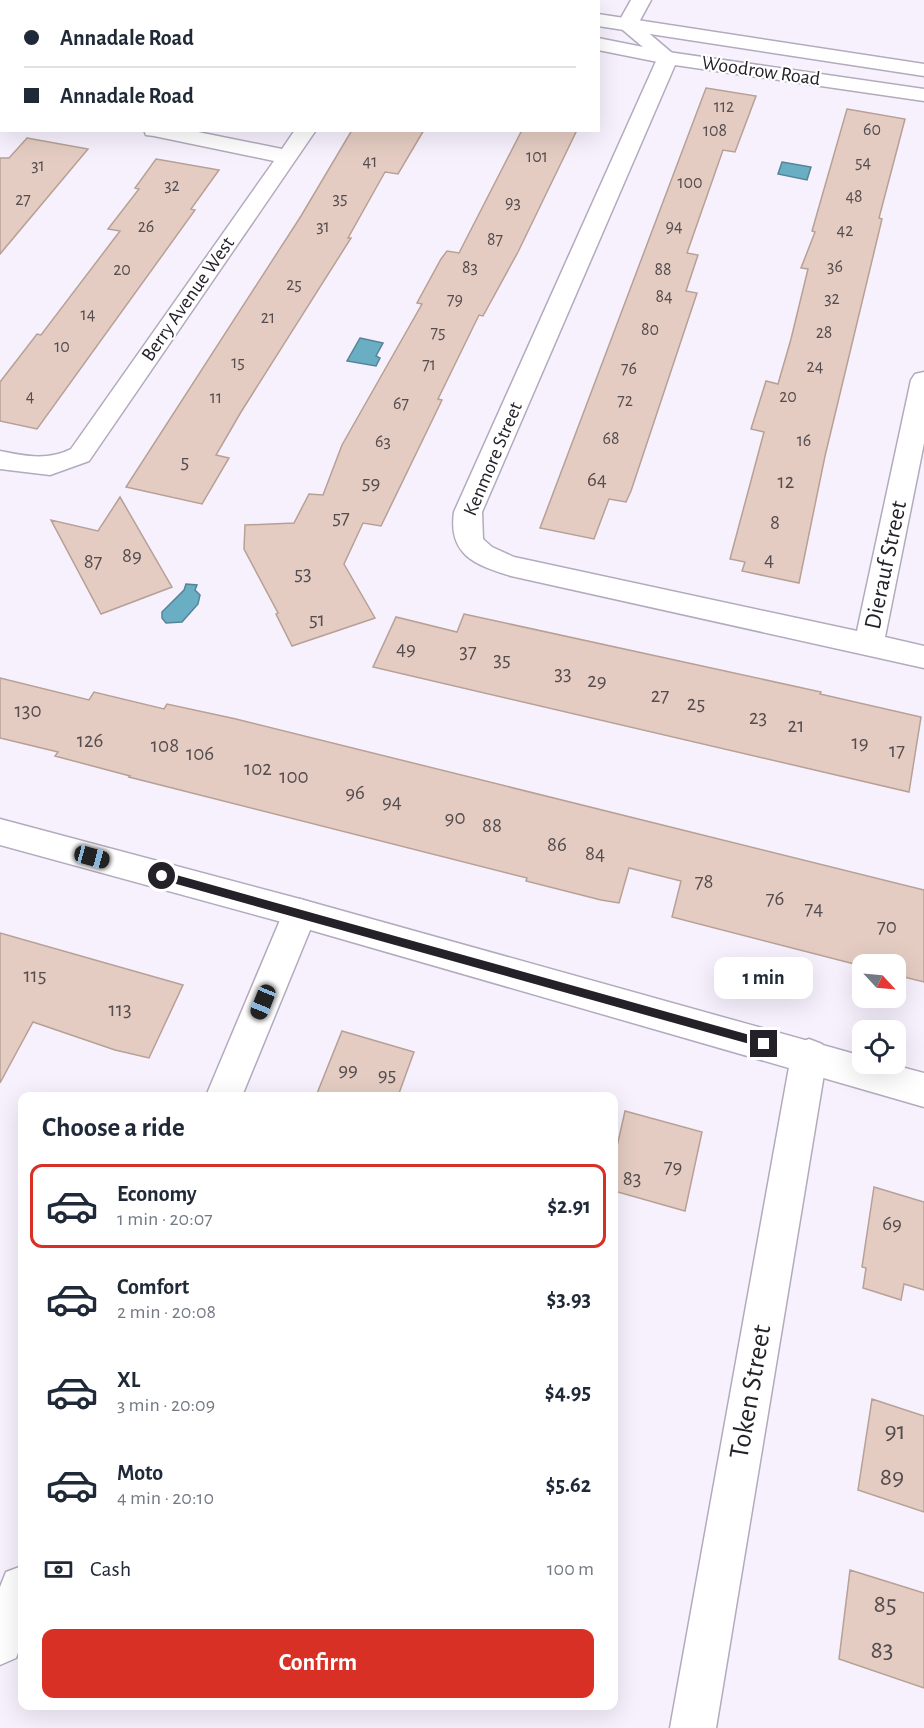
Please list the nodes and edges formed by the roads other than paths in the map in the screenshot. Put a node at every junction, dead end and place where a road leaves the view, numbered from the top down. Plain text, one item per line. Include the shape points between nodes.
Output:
1 (641, 0) edge
2 (600, 20) edge
3 (627, 25) junction
4 (600, 44) edge
5 (668, 57) junction
6 (924, 70) edge
7 (924, 95) edge
8 (164, 132) edge
9 (305, 132) edge
10 (286, 157) junction
11 (924, 380) edge
12 (0, 460) edge
13 (869, 645) junction
14 (924, 657) edge
15 (0, 832) edge
16 (300, 913) junction
17 (809, 1056) junction
18 (924, 1090) edge
19 (226, 1092) edge
20 (18, 1598) edge
21 (0, 1642) edge
22 (693, 1728) edge

1 - 3 street
2 - 3 street, Woodrow Road
3 - 5 street
3 - 6 street, Woodrow Road
4 - 5 street, Woodrow Road
5 - 7 street, Woodrow Road
5 - 13 street, Kenmore Street via 468,512 464,529 470,545 487,558 511,566
8 - 10 street
9 - 10 street, Berry Avenue West
10 - 12 street, Berry Avenue West via 80,455 50,467
11 - 13 street, Dierauf Street
13 - 14 street, Kenmore Street
15 - 16 street
16 - 17 street
16 - 19 street
17 - 18 street
17 - 22 street, Token Street
20 - 21 street

